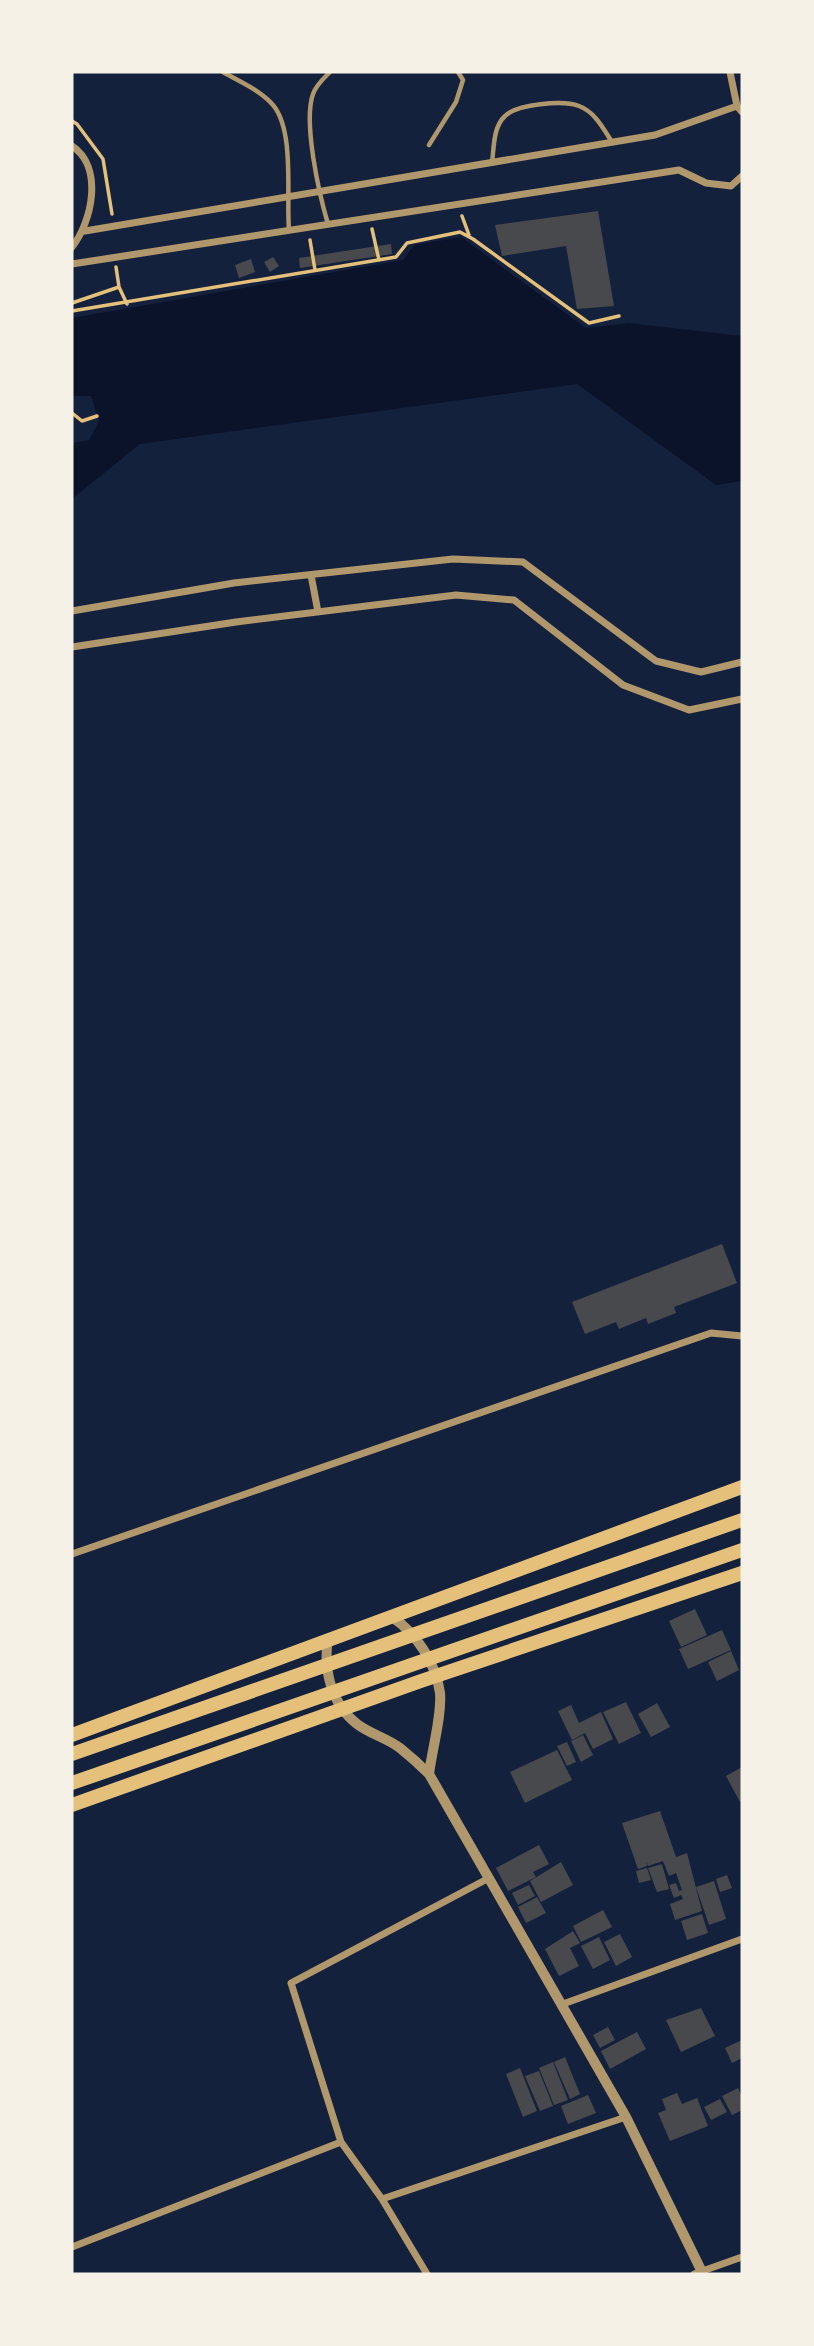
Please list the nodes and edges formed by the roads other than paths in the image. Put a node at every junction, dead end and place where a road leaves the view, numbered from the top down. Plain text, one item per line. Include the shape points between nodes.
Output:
1 (223, 72) edge
2 (330, 72) edge
3 (458, 72) edge
4 (730, 72) edge
5 (740, 109) edge
6 (613, 142) junction
7 (429, 145) dead end
8 (72, 146) edge
9 (492, 163) junction
10 (742, 176) edge
11 (318, 191) junction
12 (286, 197) junction
13 (328, 224) junction
14 (85, 231) junction
15 (289, 231) junction
16 (72, 247) edge
17 (72, 264) edge
18 (312, 575) junction
19 (72, 611) edge
20 (318, 612) junction
21 (72, 647) edge
22 (742, 662) edge
23 (742, 699) edge
24 (742, 1336) edge
25 (742, 1487) edge
26 (742, 1520) edge
27 (742, 1550) edge
28 (72, 1555) edge
29 (742, 1573) edge
30 (391, 1617) junction
31 (328, 1639) junction
32 (435, 1677) junction
33 (343, 1709) junction
34 (72, 1735) edge
35 (72, 1754) edge
36 (429, 1774) junction
37 (72, 1783) edge
38 (72, 1805) edge
39 (489, 1878) junction
40 (742, 1939) edge
41 (563, 2004) junction
42 (626, 2117) junction
43 (341, 2142) junction
44 (382, 2199) junction
45 (72, 2247) edge
46 (742, 2257) edge
47 (700, 2273) edge
48 (427, 2274) edge

1 - 12 lane via 276,108 286,139
2 - 11 lane via 314,90 309,107
3 - 7 lane via 463,80 456,102
4 - 5 street
5 - 6 street via 655,135
6 - 9 street
6 - 9 lane via 595,117 578,105 529,104 505,115 496,129
8 - 14 street via 81,152 91,177
9 - 11 street
10 - 13 street via 731,186 706,183 679,170
11 - 12 street
11 - 13 lane
12 - 14 street
12 - 15 lane
13 - 15 street
14 - 16 street
15 - 17 street
18 - 19 street via 234,583
18 - 20 street
18 - 22 street via 453,559 523,562 656,661 701,671
20 - 21 street
20 - 23 street via 456,595 514,600 623,685 689,710
24 - 28 street via 711,1333
25 - 30 highway
26 - 35 highway
27 - 37 highway
29 - 32 highway
30 - 31 highway
30 - 32 street via 407,1627 423,1648
31 - 33 street via 328,1681
31 - 34 highway
32 - 33 highway
32 - 36 street via 439,1708
33 - 36 street via 357,1724 399,1747
33 - 38 highway
36 - 39 street
39 - 41 street
39 - 43 street via 291,1983
40 - 41 street
41 - 42 street
42 - 44 street
42 - 47 street
43 - 44 street
43 - 45 street
44 - 48 street
46 - 47 street

